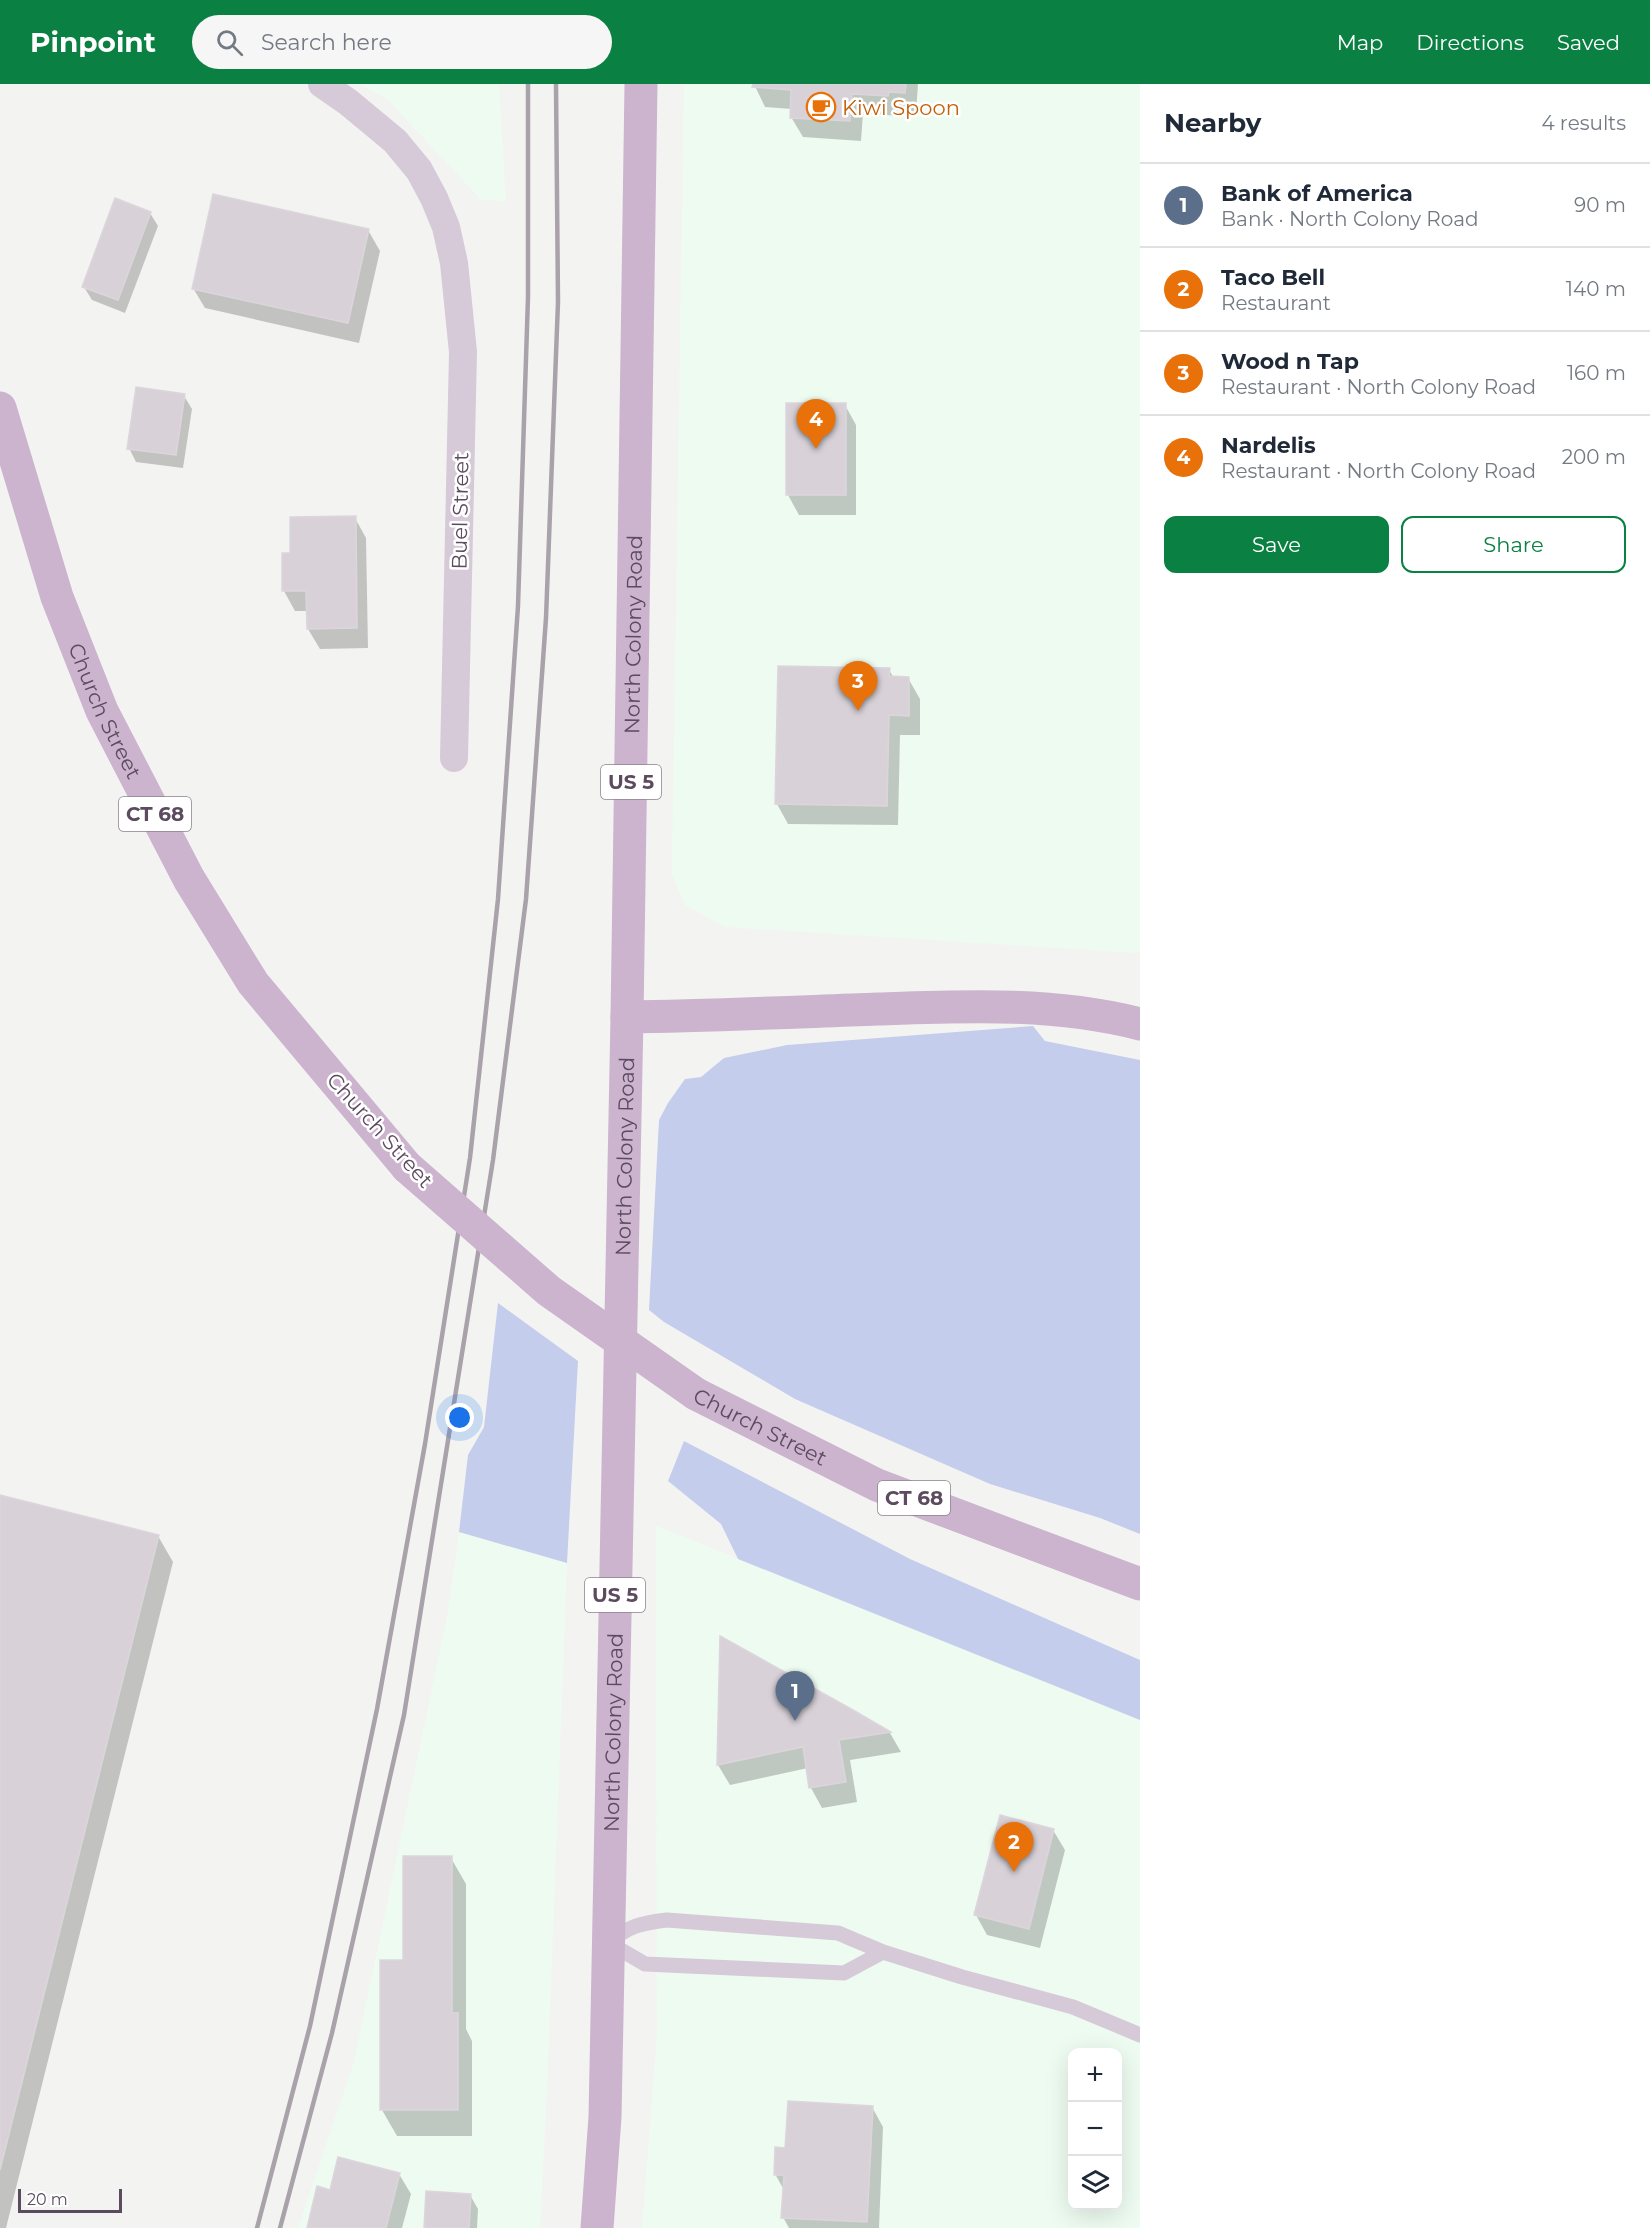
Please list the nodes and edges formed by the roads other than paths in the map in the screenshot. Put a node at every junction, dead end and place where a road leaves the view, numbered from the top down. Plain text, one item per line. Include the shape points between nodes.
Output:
1 (322, 84) edge
2 (641, 84) edge
3 (0, 408) edge
4 (454, 758) dead end
5 (627, 1017) junction
6 (1140, 1024) edge
7 (1140, 1584) edge
8 (609, 1942) junction
9 (883, 1952) junction
10 (1140, 2035) edge
11 (597, 2228) edge

1 - 4 street, Buel Street via 395,141 419,170 446,227 454,263 463,352
2 - 5 main road, North Colony Road / US 5
3 - 7 main road, Church Street / CT 68, bridge via 57,597 98,701 189,879 254,983 407,1167 549,1291 696,1394 878,1485
5 - 6 main road via 985,1005 1060,1009
5 - 8 main road, North Colony Road / US 5
8 - 9 lane via 626,1929 667,1920 838,1933
8 - 9 lane via 645,1964 844,1973
8 - 11 main road, North Colony Road / US 5 via 605,2116
9 - 10 lane via 1073,2007

